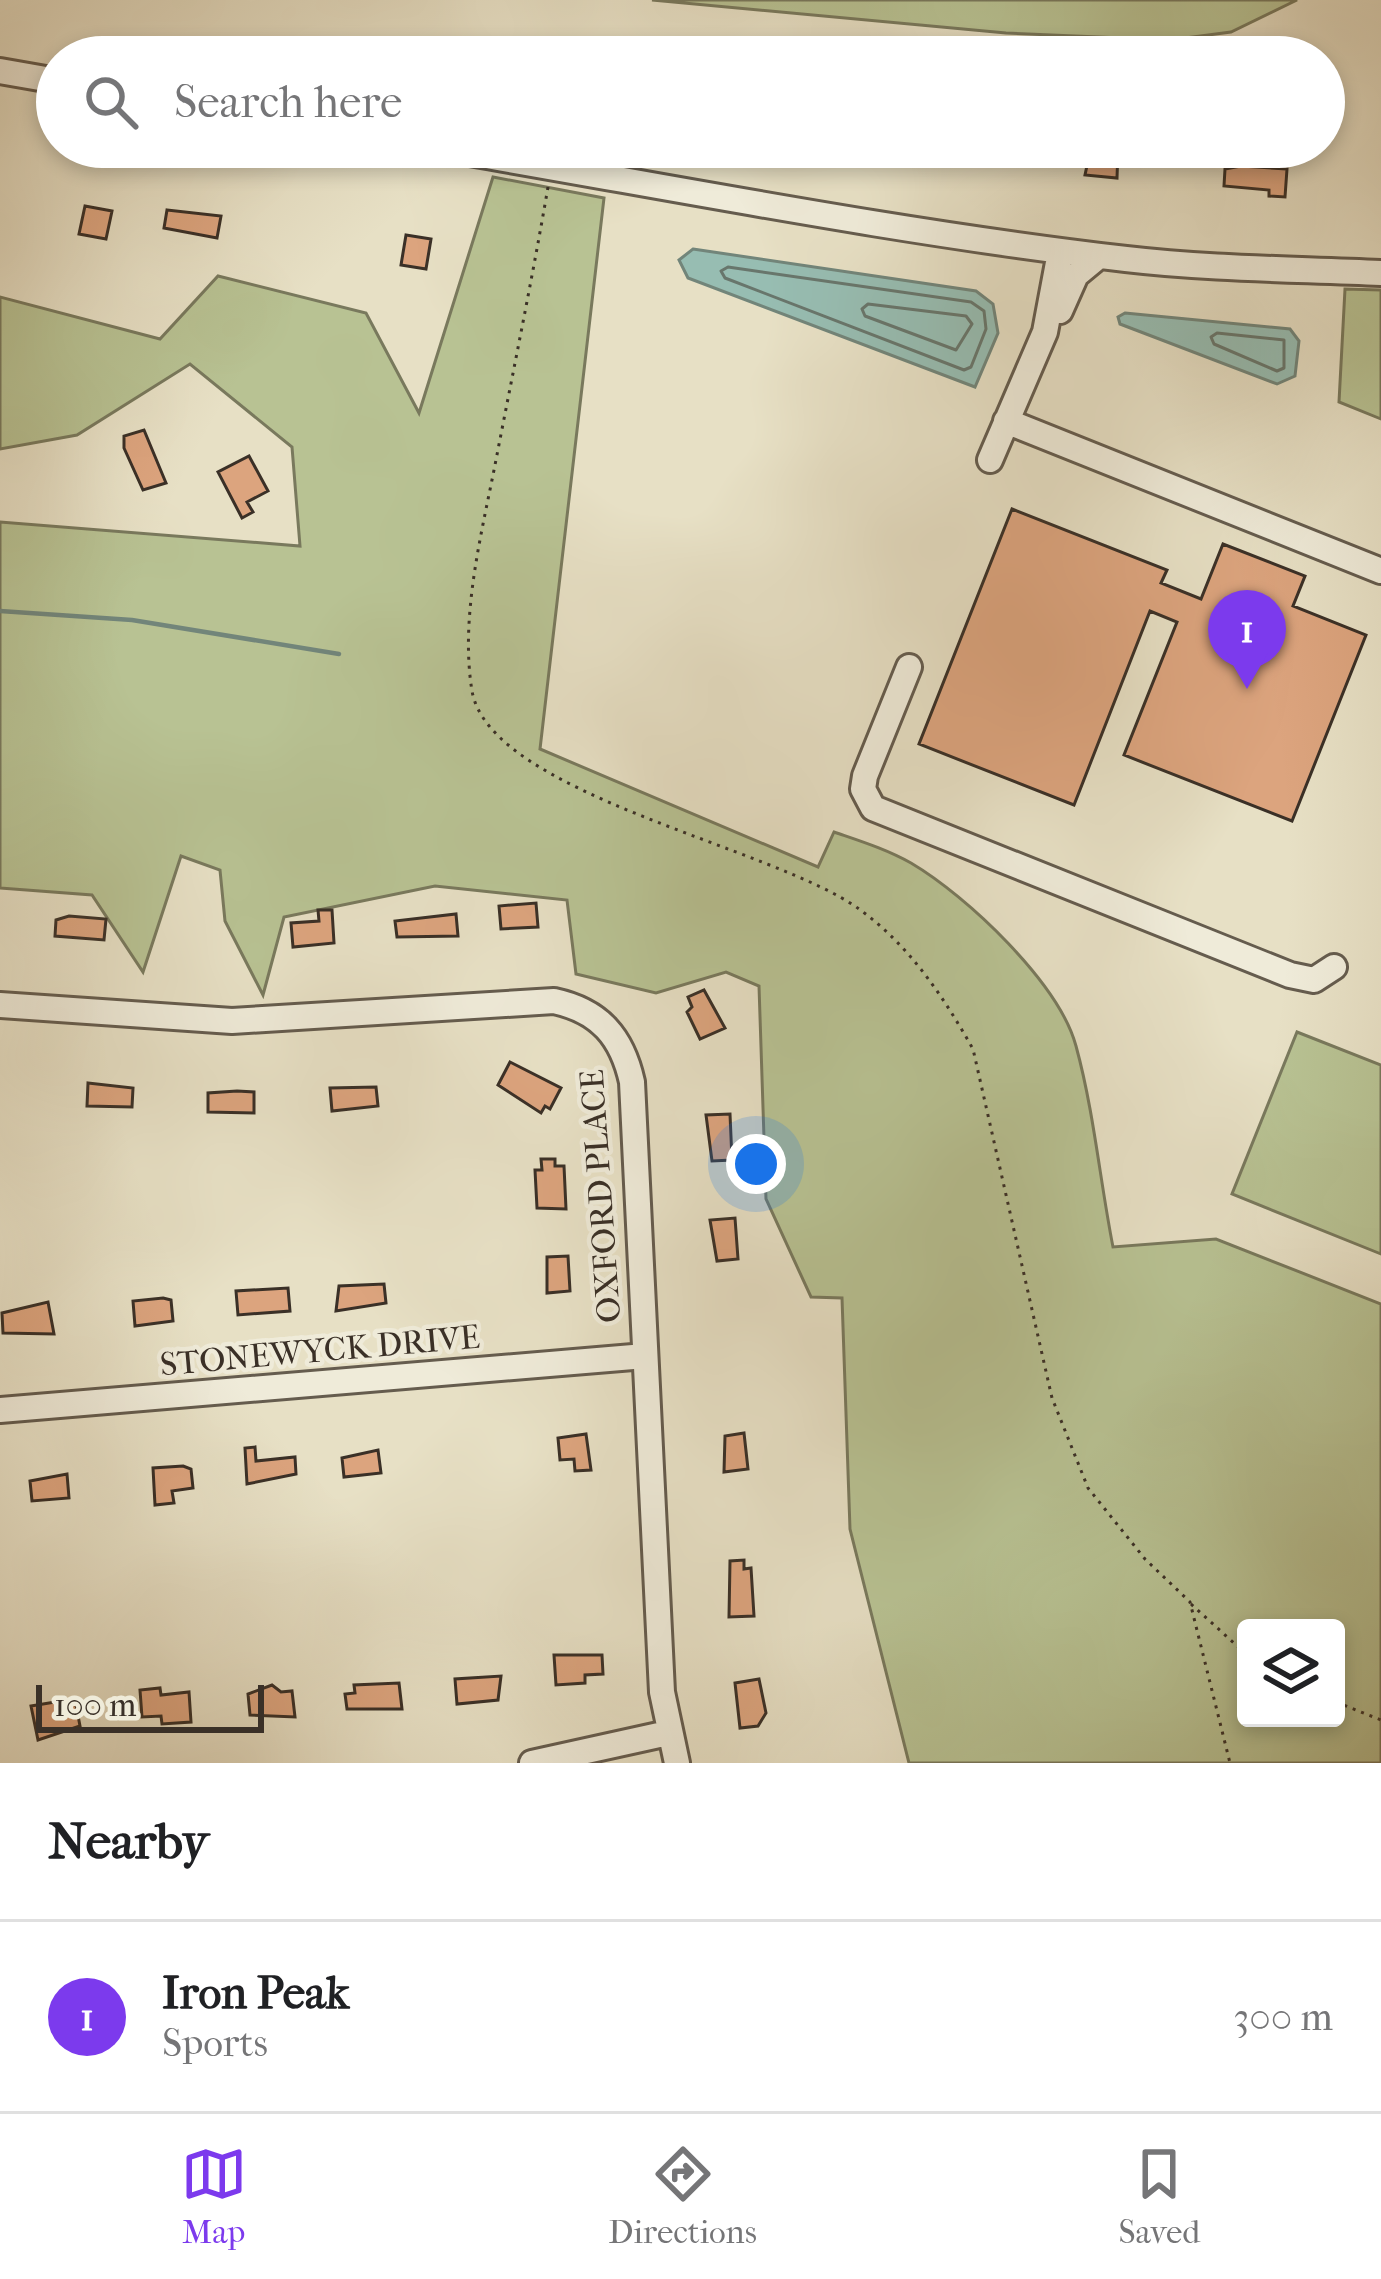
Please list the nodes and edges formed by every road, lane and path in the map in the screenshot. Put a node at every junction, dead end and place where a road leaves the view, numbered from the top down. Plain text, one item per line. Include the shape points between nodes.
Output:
1 (0, 71) edge
2 (36, 77) edge
3 (552, 168) joint
4 (1060, 252) junction
5 (1099, 256) junction
6 (1381, 273) edge
7 (1045, 332) junction
8 (1006, 421) junction
9 (990, 460) dead end
10 (1381, 571) edge
11 (909, 667) dead end
12 (1334, 967) dead end
13 (0, 1005) edge
14 (645, 1357) junction
15 (0, 1410) edge
16 (1190, 1603) junction
17 (1237, 1646) edge
18 (1345, 1706) edge
19 (1381, 1720) edge
20 (668, 1733) junction
21 (532, 1763) edge
22 (677, 1763) edge
23 (1230, 1763) edge

1 - 2 street
3 - 4 street
3 - 16 path via 486,513 468,639 473,696 498,739 548,776 791,871 858,908 919,966 973,1049 1052,1398 1088,1488
4 - 5 street
4 - 7 street
5 - 6 street
5 - 7 street via 1076,275
7 - 8 street
8 - 9 street
8 - 10 street
11 - 12 street via 866,776 873,808 1290,975 1314,980
13 - 14 street, OXFORD PLACE via 232,1021 554,1001 592,1014 619,1041 632,1082
14 - 15 street, STONEWYCK DRIVE
14 - 20 street, OXFORD PLACE
16 - 17 path
16 - 23 path
18 - 19 path
20 - 21 street
20 - 22 street, OXFORD PLACE

